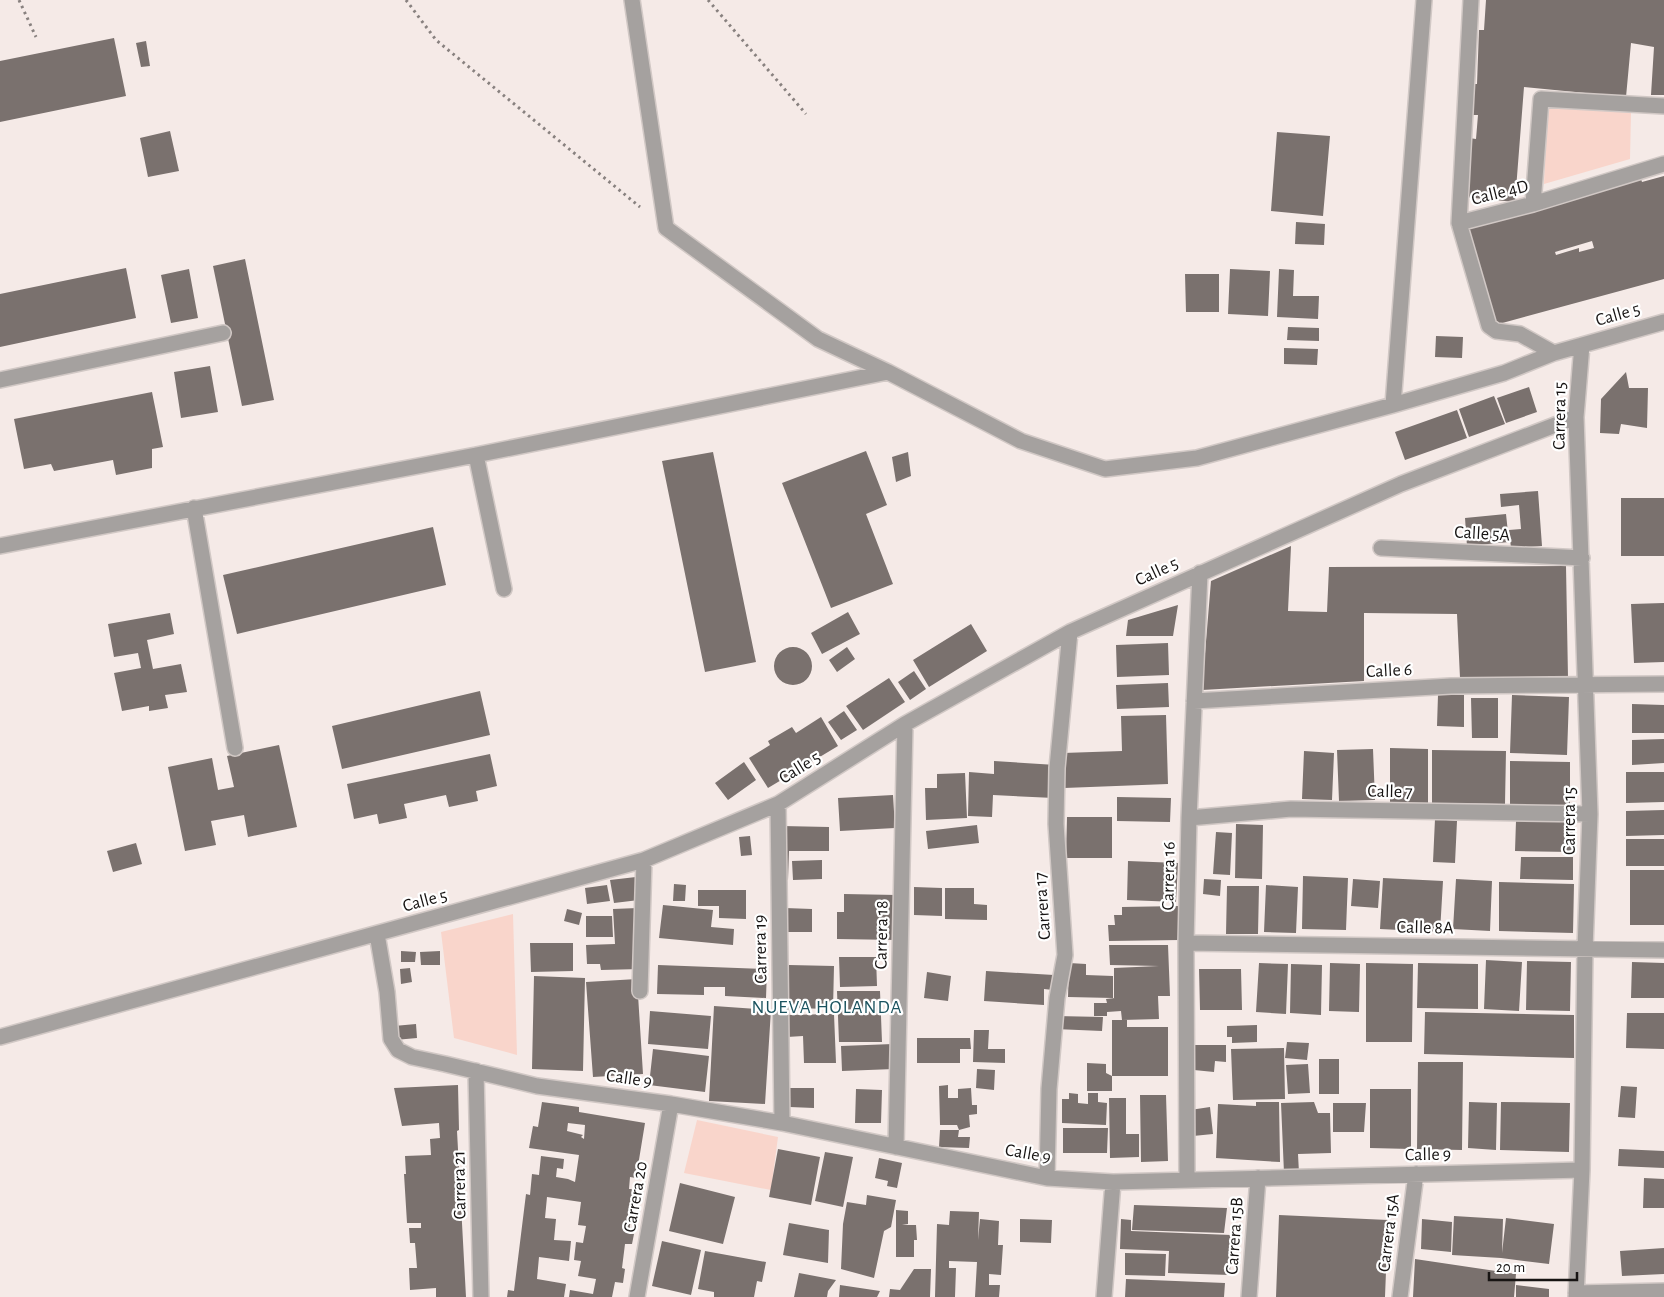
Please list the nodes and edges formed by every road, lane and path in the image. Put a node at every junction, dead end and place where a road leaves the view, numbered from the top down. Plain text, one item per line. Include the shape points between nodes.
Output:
1 (19, 0) edge
2 (406, 0) edge
3 (632, 0) edge
4 (708, 0) edge
5 (1424, 0) edge
6 (1471, 0) edge
7 (36, 38) dead end
8 (1664, 106) edge
9 (806, 114) dead end
10 (1664, 164) edge
11 (1533, 204) junction
12 (1459, 223) junction
13 (666, 228) junction
14 (1664, 322) edge
15 (223, 333) dead end
16 (1582, 345) junction
17 (1554, 353) junction
18 (888, 372) junction
19 (0, 380) edge
20 (1393, 405) junction
21 (1576, 417) junction
22 (476, 454) junction
23 (194, 508) junction
24 (0, 546) edge
25 (1381, 548) dead end
26 (1582, 558) junction
27 (1200, 573) junction
28 (504, 589) dead end
29 (1070, 632) junction
30 (1664, 684) edge
31 (1586, 685) junction
32 (1194, 701) junction
33 (905, 724) junction
34 (235, 748) dead end
35 (778, 804) junction
36 (1590, 814) junction
37 (1188, 818) junction
38 (644, 860) junction
39 (377, 934) junction
40 (1186, 943) junction
41 (1585, 949) junction
42 (1664, 950) edge
43 (640, 991) dead end
44 (0, 1037) edge
45 (476, 1071) junction
46 (672, 1104) junction
47 (782, 1123) junction
48 (896, 1147) junction
49 (1582, 1170) junction
50 (1416, 1174) junction
51 (1046, 1178) junction
52 (1258, 1178) junction
53 (1187, 1180) junction
54 (1113, 1182) junction
55 (1664, 1291) edge
56 (1576, 1295) edge
57 (481, 1297) edge
58 (637, 1297) edge
59 (1104, 1297) edge
60 (1249, 1297) edge
61 (1400, 1297) edge

1 - 7 path
2 - 13 path via 436,40
3 - 13 street
4 - 9 path
5 - 20 street
6 - 12 street
8 - 11 street via 1541,99
10 - 11 street, Calle 4D
11 - 12 street, Calle 4D
12 - 17 street, Calle 4D via 1488,326 1496,331 1520,334
13 - 18 street, Calle 5 via 818,339
14 - 16 street, Calle 5
15 - 19 street
16 - 17 street, Calle 5
16 - 21 street, Carrera 15
17 - 20 street, Calle 5 via 1504,373
18 - 20 street, Calle 5 via 1021,440 1105,469 1196,458
18 - 22 street
21 - 26 street, Carrera 15
21 - 27 street, Calle 5 via 1401,484
22 - 23 street
22 - 28 street
23 - 24 street
23 - 34 street
25 - 26 street, Calle 5A
26 - 31 street, Carrera 15
27 - 29 street, Calle 5
27 - 32 street, Carrera 16
29 - 33 street, Calle 5
29 - 51 street, Carrera 17 via 1057,768 1056,824 1065,955 1057,998 1049,1090
30 - 31 street, Calle 6
31 - 32 street, Calle 6 via 1451,686
31 - 36 street, Carrera 15
32 - 37 street, Carrera 16
33 - 35 street, Calle 5
33 - 48 street, Carrera 18
35 - 38 street, Calle 5
35 - 47 street, Carrera 19
36 - 37 street, Calle 7 via 1292,808
36 - 41 street, Carrera 15
37 - 40 street, Carrera 16
38 - 39 street, Calle 5
38 - 43 street
39 - 44 street, Calle 5
39 - 45 street, Calle 9 via 391,1040 398,1050 412,1057
40 - 41 street, Calle 8A
40 - 53 street, Carrera 16
41 - 42 street, Calle 8A
41 - 49 street, Carrera 15
45 - 46 street, Calle 9 via 537,1086
45 - 57 street, Carrera 21
46 - 47 street, Calle 9
46 - 58 street, Carrera 20
47 - 48 street, Calle 9
48 - 51 street, Calle 9
49 - 50 street, Calle 9
49 - 56 street, Carrera 15
50 - 52 street, Calle 9
50 - 61 street, Carrera 15A
51 - 54 street, Calle 9
52 - 53 street, Calle 9
52 - 60 street, Carrera 15B
53 - 54 street, Calle 9
54 - 59 street
55 - 56 street

